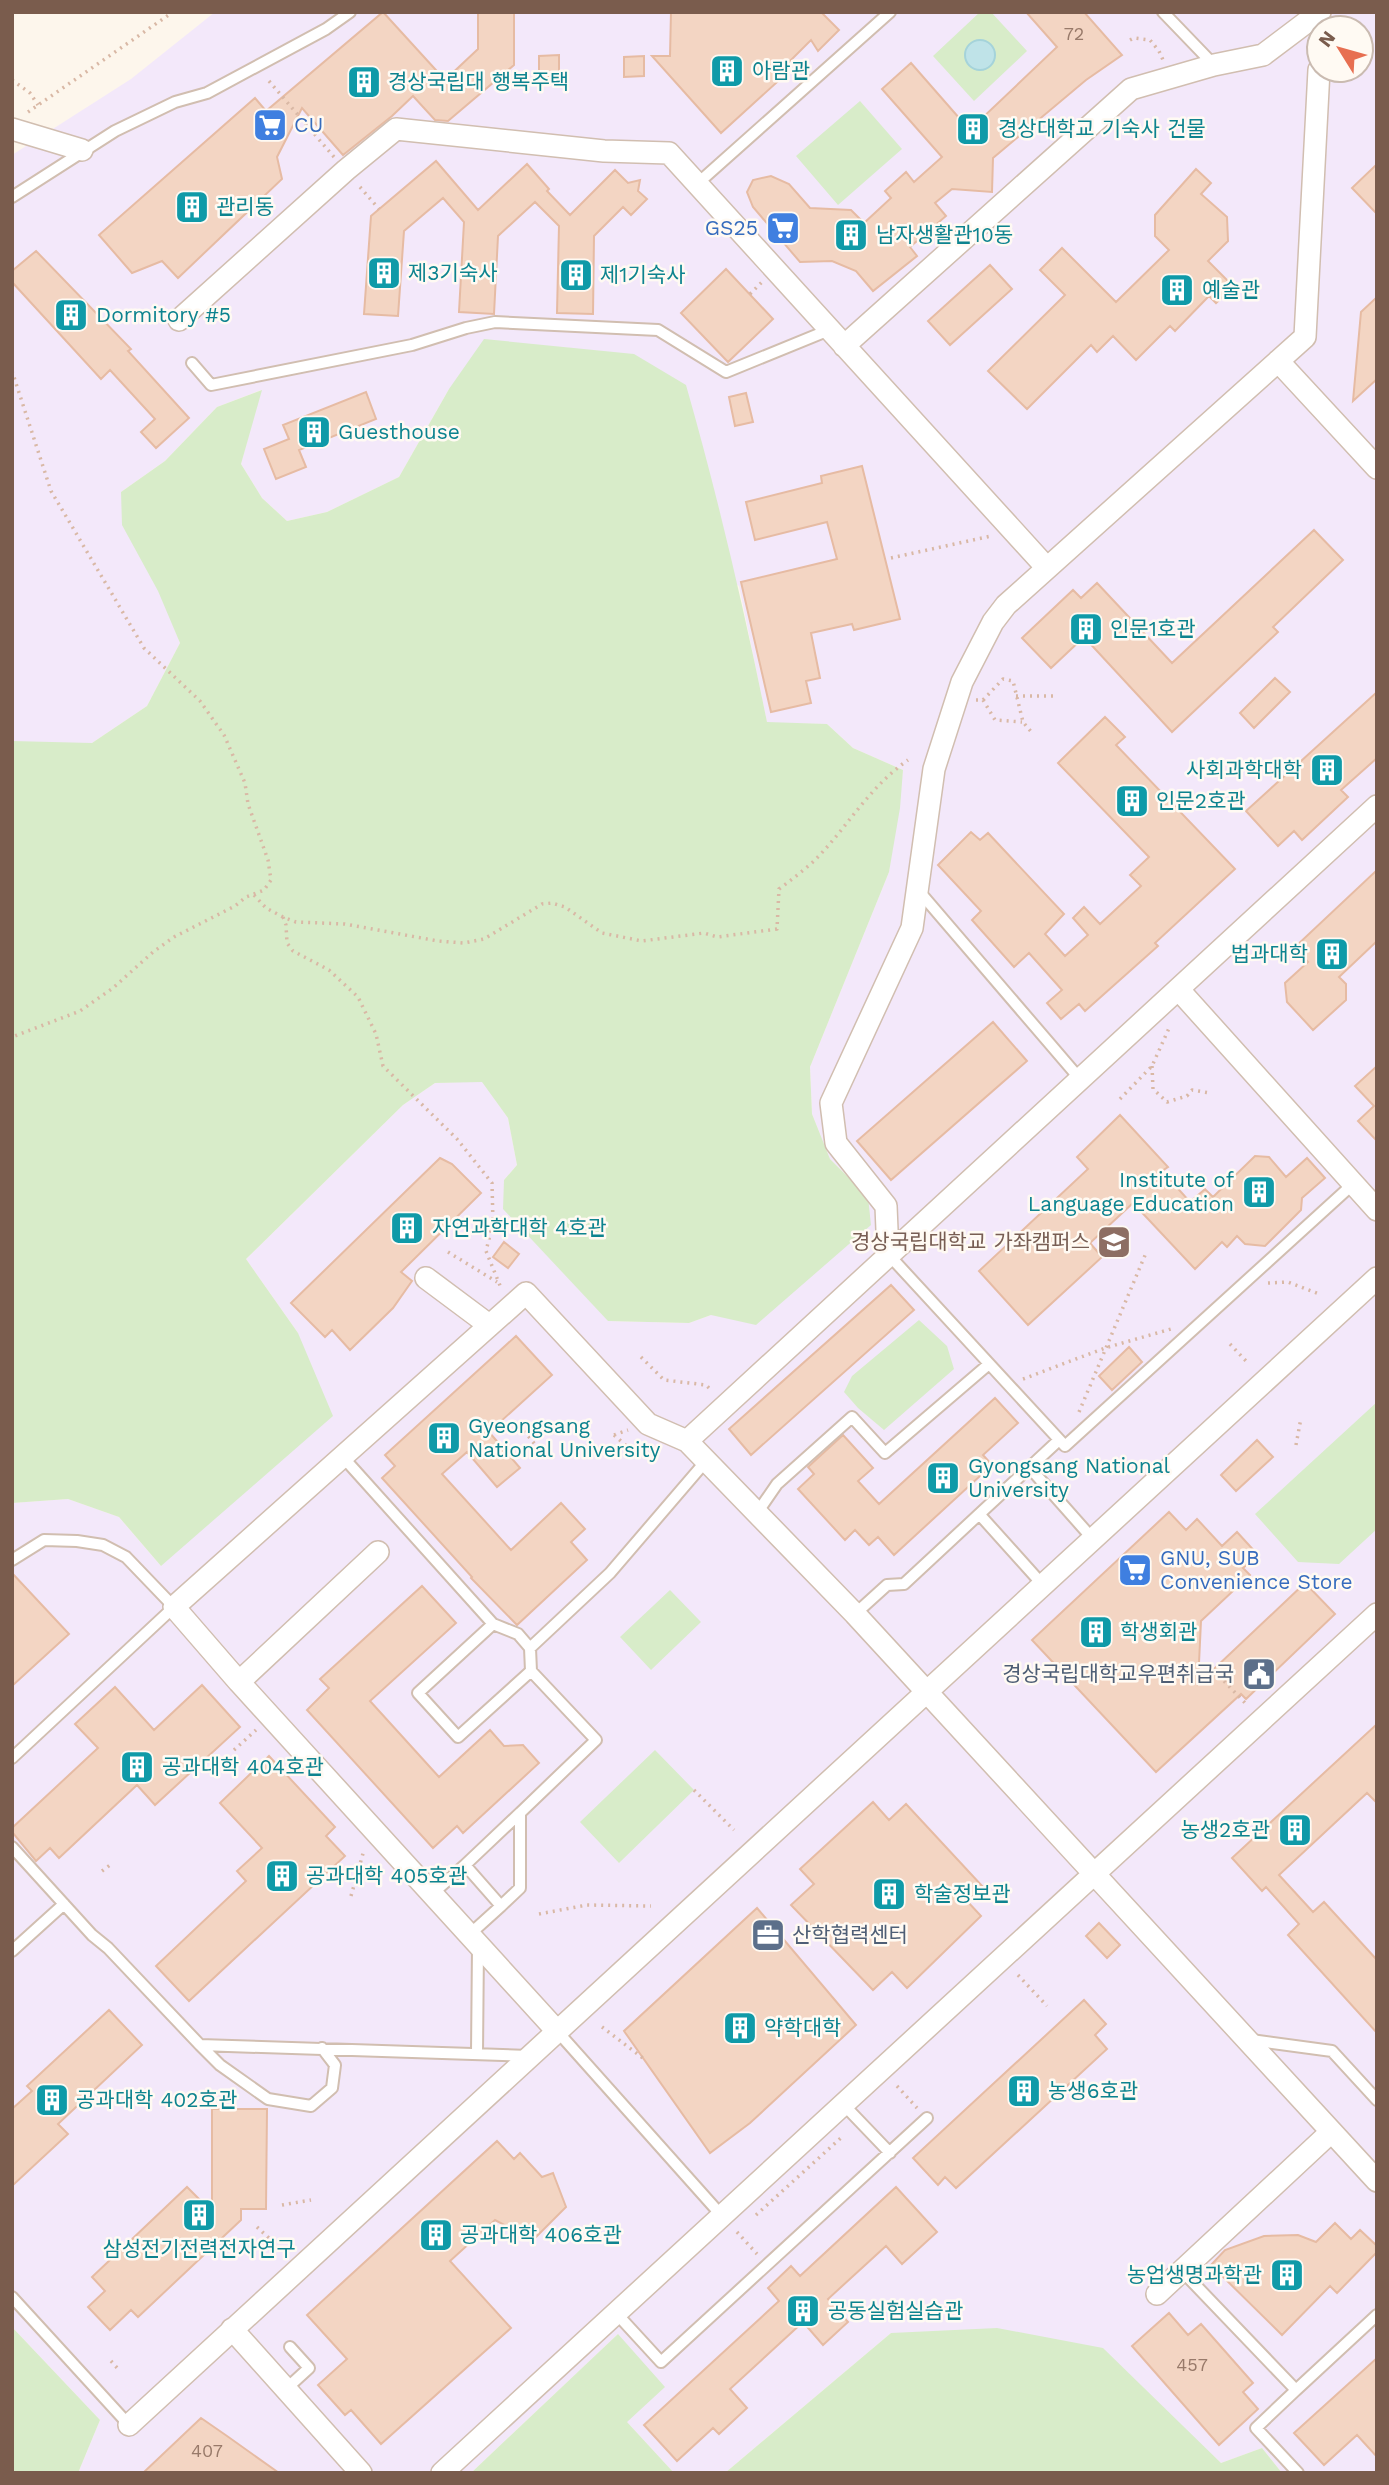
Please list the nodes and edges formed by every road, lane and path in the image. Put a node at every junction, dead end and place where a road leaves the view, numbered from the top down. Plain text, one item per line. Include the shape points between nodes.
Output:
1 (173, 12) edge
2 (349, 12) edge
3 (890, 12) edge
4 (1163, 12) edge
5 (1321, 12) edge
6 (1130, 40) dead end
7 (1165, 65) dead end
8 (1214, 65) junction
9 (12, 80) edge
10 (269, 81) dead end
11 (1318, 84) edge
12 (39, 105) junction
13 (17, 123) edge
14 (82, 150) junction
15 (353, 178) junction
16 (697, 184) junction
17 (12, 197) edge
18 (379, 209) dead end
19 (766, 278) dead end
20 (750, 294) dead end
21 (178, 320) dead end
22 (837, 338) junction
23 (1278, 361) junction
24 (192, 363) dead end
25 (12, 371) edge
26 (1377, 468) edge
27 (994, 535) dead end
28 (891, 558) dead end
29 (1047, 568) junction
30 (1016, 696) junction
31 (1053, 696) dead end
32 (983, 699) junction
33 (956, 701) junction
34 (1023, 722) junction
35 (1034, 734) dead end
36 (908, 760) dead end
37 (1377, 806) edge
38 (918, 890) junction
39 (254, 895) junction
40 (283, 917) junction
41 (1179, 990) junction
42 (1171, 1024) dead end
43 (12, 1037) edge
44 (1152, 1066) junction
45 (1080, 1079) junction
46 (1210, 1093) dead end
47 (1120, 1099) dead end
48 (1353, 1184) junction
49 (1377, 1210) edge
50 (447, 1252) dead end
51 (1146, 1253) dead end
52 (888, 1254) junction
53 (426, 1278) dead end
54 (1377, 1278) edge
55 (498, 1282) junction
56 (1245, 1283) junction
57 (1319, 1294) dead end
58 (509, 1308) junction
59 (1207, 1318) junction
60 (489, 1325) junction
61 (1230, 1344) dead end
62 (1105, 1348) junction
63 (641, 1357) dead end
64 (1246, 1361) dead end
65 (989, 1364) junction
66 (1007, 1384) junction
67 (706, 1385) dead end
68 (1301, 1418) dead end
69 (524, 1431) dead end
70 (614, 1435) dead end
71 (687, 1441) junction
72 (1062, 1443) junction
73 (1296, 1445) dead end
74 (538, 1448) dead end
75 (629, 1449) dead end
76 (342, 1455) junction
77 (706, 1461) junction
78 (1030, 1468) junction
79 (757, 1513) junction
80 (980, 1515) junction
81 (1092, 1538) junction
82 (378, 1552) dead end
83 (12, 1560) edge
84 (1042, 1584) junction
85 (174, 1607) junction
86 (1377, 1614) edge
87 (855, 1615) junction
88 (493, 1625) junction
89 (530, 1648) junction
90 (531, 1671) junction
91 (1224, 1681) dead end
92 (239, 1682) junction
93 (926, 1692) junction
94 (1247, 1705) dead end
95 (256, 1730) dead end
96 (234, 1750) dead end
97 (12, 1758) edge
98 (694, 1790) dead end
99 (520, 1813) junction
100 (734, 1830) dead end
101 (12, 1847) edge
102 (365, 1848) dead end
103 (110, 1865) dead end
104 (466, 1865) junction
105 (102, 1871) dead end
106 (1095, 1875) junction
107 (433, 1893) junction
108 (351, 1896) dead end
109 (64, 1904) junction
110 (501, 1906) junction
111 (651, 1906) dead end
112 (539, 1914) dead end
113 (474, 1938) junction
114 (12, 1951) edge
115 (1017, 1975) dead end
116 (1047, 2006) dead end
117 (602, 2027) dead end
118 (557, 2031) junction
119 (1248, 2040) junction
120 (200, 2045) junction
121 (323, 2048) junction
122 (477, 2053) junction
123 (529, 2056) junction
124 (644, 2059) dead end
125 (897, 2086) dead end
126 (1377, 2100) edge
127 (844, 2105) junction
128 (927, 2118) joint
129 (1331, 2132) junction
130 (890, 2152) junction
131 (1377, 2181) edge
132 (311, 2200) dead end
133 (282, 2205) dead end
134 (722, 2216) junction
135 (257, 2228) dead end
136 (737, 2232) dead end
137 (271, 2241) dead end
138 (767, 2265) junction
139 (1182, 2271) junction
140 (1157, 2294) dead end
141 (12, 2297) edge
142 (616, 2313) junction
143 (1377, 2315) edge
144 (232, 2329) junction
145 (290, 2347) dead end
146 (111, 2361) dead end
147 (119, 2370) dead end
148 (286, 2389) junction
149 (1296, 2390) junction
150 (129, 2425) joint
151 (361, 2473) edge
152 (442, 2473) edge
153 (1298, 2473) edge

1 - 12 path
2 - 14 lane via 207,93 175,102
3 - 16 lane
4 - 8 lane
5 - 8 street via 1264,55
6 - 7 path via 1150,40
8 - 22 street via 1131,89
9 - 12 path
10 - 15 path
11 - 23 street via 1305,337
12 - 13 path
13 - 14 street
14 - 17 lane
15 - 16 street via 396,129 604,151 669,153
15 - 18 path
15 - 21 street
16 - 22 street
19 - 20 path
22 - 24 lane via 726,372 658,330 495,322 412,345 211,385
22 - 29 street
23 - 26 street
23 - 29 street
25 - 39 path via 51,491 144,648 210,713 241,771 271,880
27 - 28 path
29 - 33 street via 993,622
30 - 31 path
30 - 32 path via 1013,681 1003,679
30 - 34 path
32 - 33 path
32 - 34 path via 995,720
33 - 38 street via 934,769
34 - 35 path
36 - 40 path via 863,800 813,862 779,889 778,929 642,941 602,933 552,903 542,904 484,939 464,943
37 - 41 street
38 - 45 lane
38 - 52 street via 912,928 831,1103 836,1143 886,1206
39 - 40 path
39 - 43 path via 174,937 80,1012
40 - 55 path via 293,951 329,970 358,997 376,1034 383,1066 457,1139 492,1184 493,1223 485,1251
41 - 45 street
41 - 48 street
42 - 44 path
44 - 46 path via 1153,1089 1167,1102 1187,1097 1192,1090
44 - 47 path
45 - 52 street
48 - 49 street
48 - 56 lane
50 - 55 path
51 - 62 path
52 - 65 lane
52 - 71 street
53 - 60 street
54 - 81 street
55 - 58 path
56 - 57 path via 1288,1282
56 - 59 lane
58 - 60 street
58 - 71 street via 526,1293 648,1424
59 - 62 path
59 - 72 lane
60 - 76 street
61 - 64 path
62 - 66 path
62 - 72 path
63 - 67 path via 664,1380
65 - 66 lane
65 - 79 lane via 885,1453 852,1417 777,1484
66 - 72 lane
68 - 73 path
69 - 74 path
70 - 75 path
71 - 77 street
72 - 78 lane
76 - 85 street
76 - 88 lane
77 - 79 street
77 - 89 lane via 610,1573
78 - 80 lane
78 - 81 lane
79 - 87 street
80 - 84 lane
80 - 87 lane via 904,1584 887,1585
81 - 84 street
82 - 92 street
83 - 85 lane via 44,1541 103,1545 126,1557
84 - 93 street
85 - 92 street
85 - 97 lane
86 - 106 street
87 - 93 street
88 - 89 lane via 517,1634
88 - 90 lane via 418,1693 458,1737
89 - 90 lane
90 - 99 lane via 596,1740
91 - 94 path
92 - 107 street
93 - 106 street
93 - 118 street
95 - 96 path
98 - 100 path
99 - 104 lane
99 - 110 lane via 520,1888
101 - 109 lane
102 - 108 path
103 - 105 path
104 - 107 lane
104 - 110 lane
106 - 119 street
106 - 127 street
107 - 113 street
109 - 114 lane
109 - 120 lane
110 - 113 lane
111 - 112 path via 587,1905
113 - 118 street
113 - 122 lane
115 - 116 path
117 - 124 path
118 - 123 street
118 - 134 lane
119 - 126 lane via 1332,2052
119 - 129 street
120 - 121 lane
120 - 121 lane via 268,2099 310,2106 332,2088 335,2065
121 - 122 lane
122 - 123 lane
123 - 144 street
125 - 128 path
127 - 130 lane
127 - 134 street
128 - 130 lane
129 - 131 street
129 - 139 street
130 - 138 lane
132 - 133 path
134 - 142 street
135 - 137 path
136 - 138 path
138 - 142 lane via 661,2362
139 - 140 street
139 - 149 lane
141 - 150 lane
142 - 152 street
143 - 149 lane
144 - 148 street
144 - 150 street
145 - 148 lane via 309,2368
146 - 147 path
148 - 151 street
149 - 153 lane via 1256,2428

